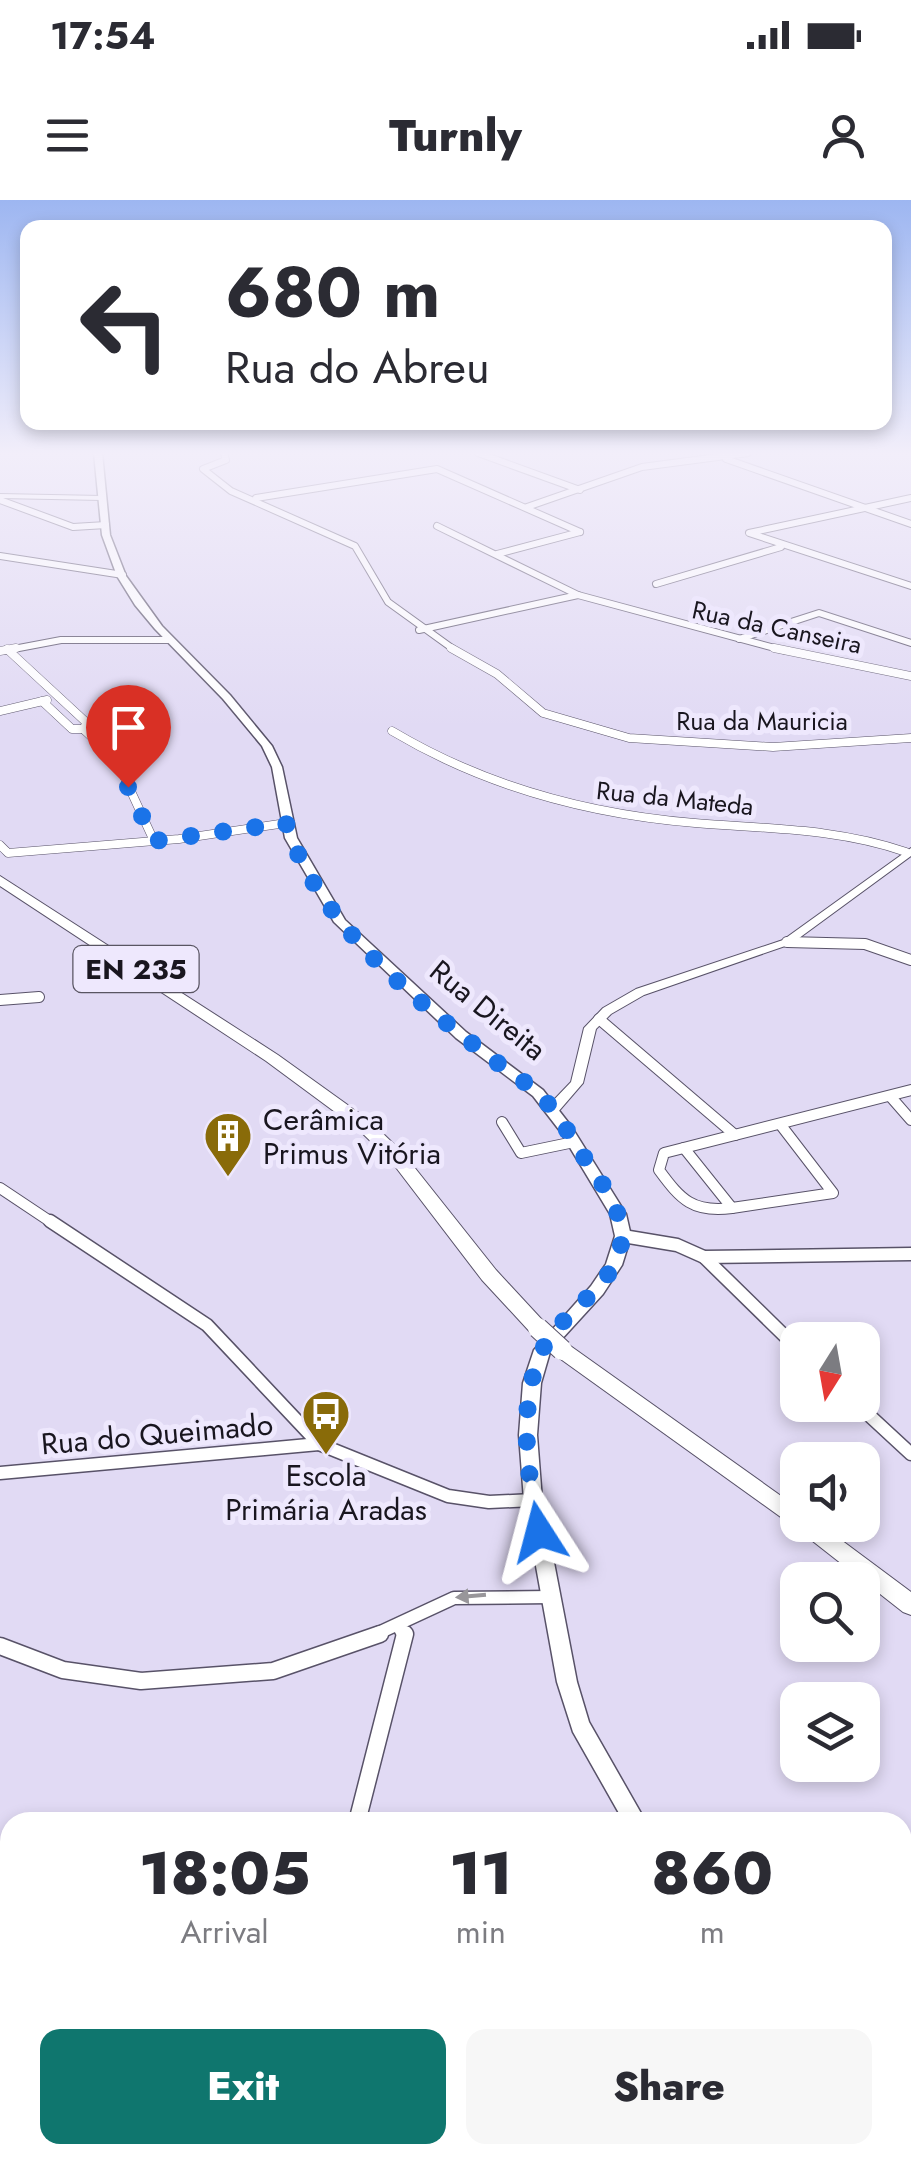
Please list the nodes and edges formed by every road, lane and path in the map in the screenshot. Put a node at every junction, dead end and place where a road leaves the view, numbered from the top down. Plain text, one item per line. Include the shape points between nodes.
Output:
1 (108, 545) edge
2 (352, 545) edge
3 (476, 545) edge
4 (532, 545) edge
5 (776, 545) edge
6 (781, 547) junction
7 (496, 554) junction
8 (0, 556) edge
9 (124, 575) junction
10 (656, 584) dead end
11 (911, 586) edge
12 (578, 595) junction
13 (419, 630) junction
14 (167, 638) junction
15 (734, 640) junction
16 (911, 644) edge
17 (3, 650) edge
18 (911, 676) edge
19 (56, 698) junction
20 (42, 701) junction
21 (0, 711) edge
22 (83, 729) junction
23 (392, 732) dead end
24 (911, 738) edge
25 (286, 823) junction
26 (154, 841) junction
27 (0, 845) edge
28 (908, 852) edge
29 (0, 880) edge
30 (786, 942) junction
31 (911, 960) edge
32 (39, 997) dead end
33 (0, 1000) edge
34 (599, 1019) junction
35 (911, 1090) edge
36 (890, 1096) junction
37 (553, 1109) junction
38 (911, 1120) edge
39 (502, 1122) dead end
40 (780, 1124) junction
41 (736, 1135) junction
42 (574, 1142) junction
43 (684, 1148) junction
44 (0, 1188) edge
45 (15, 1199) junction
46 (0, 1202) edge
47 (732, 1208) junction
48 (623, 1236) junction
49 (911, 1254) edge
50 (704, 1258) junction
51 (780, 1332) edge
52 (876, 1422) edge
53 (319, 1444) junction
54 (911, 1454) edge
55 (0, 1473) edge
56 (533, 1500) junction
57 (780, 1507) edge
58 (828, 1542) edge
59 (552, 1597) junction
60 (911, 1604) edge
61 (398, 1627) junction
62 (0, 1646) edge
63 (359, 1812) edge
64 (628, 1812) edge

1 - 9 main road, Rua Direita
2 - 13 street, Rua da Mauricia via 381,596
3 - 7 street, Rua da Canseira
4 - 7 street
5 - 6 street
6 - 10 street
6 - 11 street
7 - 12 street, Rua da Canseira
8 - 9 street
9 - 14 main road, Rua Direita
12 - 13 street
12 - 15 street, Rua da Canseira
13 - 24 street, Rua da Mauricia via 500,676 539,712 616,734 720,746
14 - 17 street via 61,640
14 - 25 main road, Rua Direita via 268,746
15 - 16 street via 819,613
15 - 18 street, Rua da Canseira
17 - 19 street
19 - 20 street
19 - 22 street via 86,724
20 - 21 street
20 - 22 street via 72,729
22 - 26 street via 116,759
23 - 28 street, Rua da Mateda via 472,773 586,810 852,833
25 - 26 street
25 - 37 main road, Rua Direita via 307,869 360,945
26 - 27 street via 8,854
28 - 30 street
29 - 57 main road, EN 235, bridge via 364,1125 538,1328
30 - 31 street via 854,940
30 - 34 street via 640,992
32 - 33 street
34 - 37 street via 590,1028 577,1082
34 - 41 street
35 - 36 street
36 - 38 street
36 - 40 street
37 - 42 main road, Rua Direita
39 - 42 street via 521,1153
40 - 41 street
40 - 47 street via 833,1193
41 - 43 street
42 - 48 main road, Rua Direita via 609,1198
43 - 47 street
43 - 47 street via 664,1152 660,1170 688,1209 702,1214
44 - 45 street
45 - 46 street
45 - 53 street via 207,1324
48 - 50 street via 677,1245
48 - 56 main road via 597,1290 542,1350 529,1406
49 - 50 street
50 - 51 street
52 - 54 street
53 - 55 street, Rua do Queimado
53 - 56 street via 448,1496
56 - 59 main road
58 - 60 main road
59 -> 61 street via 454,1598
59 - 64 main road via 580,1725
61 - 62 street via 273,1672 141,1681 63,1670
61 - 63 street via 406,1634

